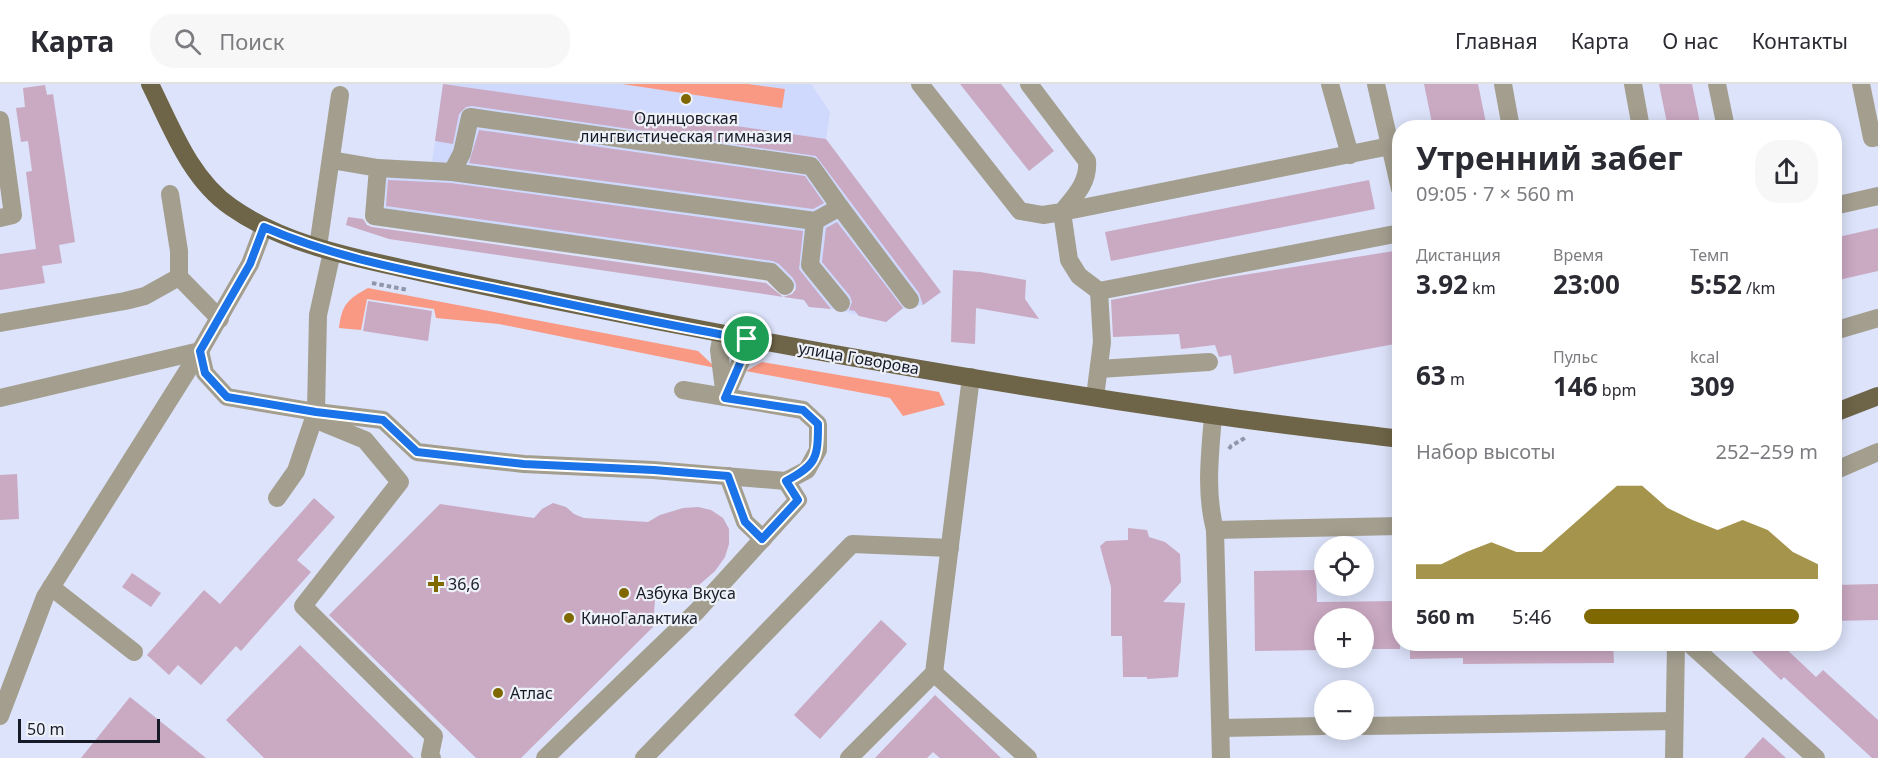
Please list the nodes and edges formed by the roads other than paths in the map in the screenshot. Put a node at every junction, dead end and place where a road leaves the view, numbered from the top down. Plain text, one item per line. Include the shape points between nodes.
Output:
1 (150, 84) edge
2 (920, 84) edge
3 (1029, 84) edge
4 (1330, 84) edge
5 (1376, 84) edge
6 (1503, 84) edge
7 (1633, 84) edge
8 (1717, 84) edge
9 (1861, 84) edge
10 (340, 95) dead end
11 (0, 120) edge
12 (1510, 120) edge
13 (1640, 120) edge
14 (1724, 120) edge
15 (1878, 137) edge
16 (1390, 146) junction
17 (1350, 155) junction
18 (1392, 155) edge
19 (330, 160) junction
20 (378, 168) junction
21 (452, 172) junction
22 (170, 194) dead end
23 (1878, 196) edge
24 (1842, 204) edge
25 (840, 207) junction
26 (1062, 212) junction
27 (0, 218) edge
28 (815, 221) junction
29 (264, 227) junction
30 (1392, 235) edge
31 (325, 250) junction
32 (178, 277) junction
33 (785, 286) dead end
34 (1099, 291) junction
35 (910, 300) dead end
36 (841, 303) dead end
37 (1878, 318) edge
38 (220, 319) junction
39 (0, 323) edge
40 (1842, 329) edge
41 (722, 335) junction
42 (747, 339) junction
43 (200, 351) junction
44 (1209, 362) dead end
45 (1099, 369) junction
46 (971, 377) junction
47 (683, 390) dead end
48 (1878, 396) edge
49 (1095, 397) junction
50 (0, 398) edge
51 (725, 398) junction
52 (1842, 409) edge
53 (315, 416) junction
54 (1213, 416) junction
55 (1392, 438) edge
56 (1878, 452) edge
57 (1842, 468) edge
58 (728, 476) junction
59 (786, 481) junction
60 (277, 498) dead end
61 (1392, 526) edge
62 (1215, 530) junction
63 (762, 539) junction
64 (950, 548) junction
65 (51, 586) junction
66 (1676, 651) edge
67 (1698, 651) edge
68 (134, 652) dead end
69 (934, 673) junction
70 (0, 716) edge
71 (1674, 721) junction
72 (1314, 726) edge
73 (1374, 726) edge
74 (1221, 728) junction
75 (432, 758) edge
76 (544, 758) edge
77 (644, 758) edge
78 (849, 758) edge
79 (1028, 758) edge
80 (1221, 758) edge
81 (1674, 758) edge
82 (1816, 758) edge

1 - 29 main road, улица Говорова via 181,146 211,190 230,207
2 - 26 street via 1020,211 1043,215
3 - 26 street via 1087,161 1088,174
4 - 17 street
5 - 16 street
6 - 12 street
7 - 13 street
8 - 14 street
9 - 15 street via 1872,138
10 - 19 street
11 - 27 street via 13,215
16 - 17 street
16 - 18 street
17 - 26 street
19 - 20 street
19 - 31 street
20 - 21 street
20 - 33 street via 374,216 771,272
21 - 25 street via 462,153 470,117 811,166
21 - 28 street
22 - 32 street via 179,251
23 - 24 street
25 - 28 street
25 - 35 street
26 - 34 street via 1069,260 1079,276
28 - 36 street via 810,264
29 - 31 main road, улица Говорова
29 - 38 street via 250,264
30 - 34 street
31 - 41 main road, улица Говорова
31 - 53 street via 318,315
32 - 38 street
32 - 39 street via 145,296
34 - 45 street
37 - 40 street
38 - 43 street
41 - 42 main road, улица Говорова
41 - 51 street
42 - 46 main road, улица Говорова
42 - 51 street
43 - 50 street
43 - 53 street via 205,373 227,397
43 - 65 street
44 - 45 street
45 - 49 street
46 - 49 main road, улица Говорова
46 - 64 street
47 - 51 street
48 - 52 main road
49 - 54 main road, улица Говорова
51 - 59 street via 803,410 818,424 818,450 807,470
53 - 58 street via 383,420 417,452 524,464
53 - 60 street via 296,471
53 - 75 street via 364,440 400,482 303,606 434,736
54 - 55 main road, улица Говорова
54 - 62 street via 1208,481
56 - 57 street
58 - 59 street
58 - 63 street via 745,522
59 - 63 street via 798,500
61 - 62 street
62 - 74 street
63 - 76 street via 697,611
64 - 69 street
64 - 77 street via 852,544
65 - 68 street
65 - 70 street
66 - 71 street
67 - 82 street
69 - 78 street
69 - 79 street
71 - 73 street
71 - 81 street
72 - 74 street
74 - 80 street

